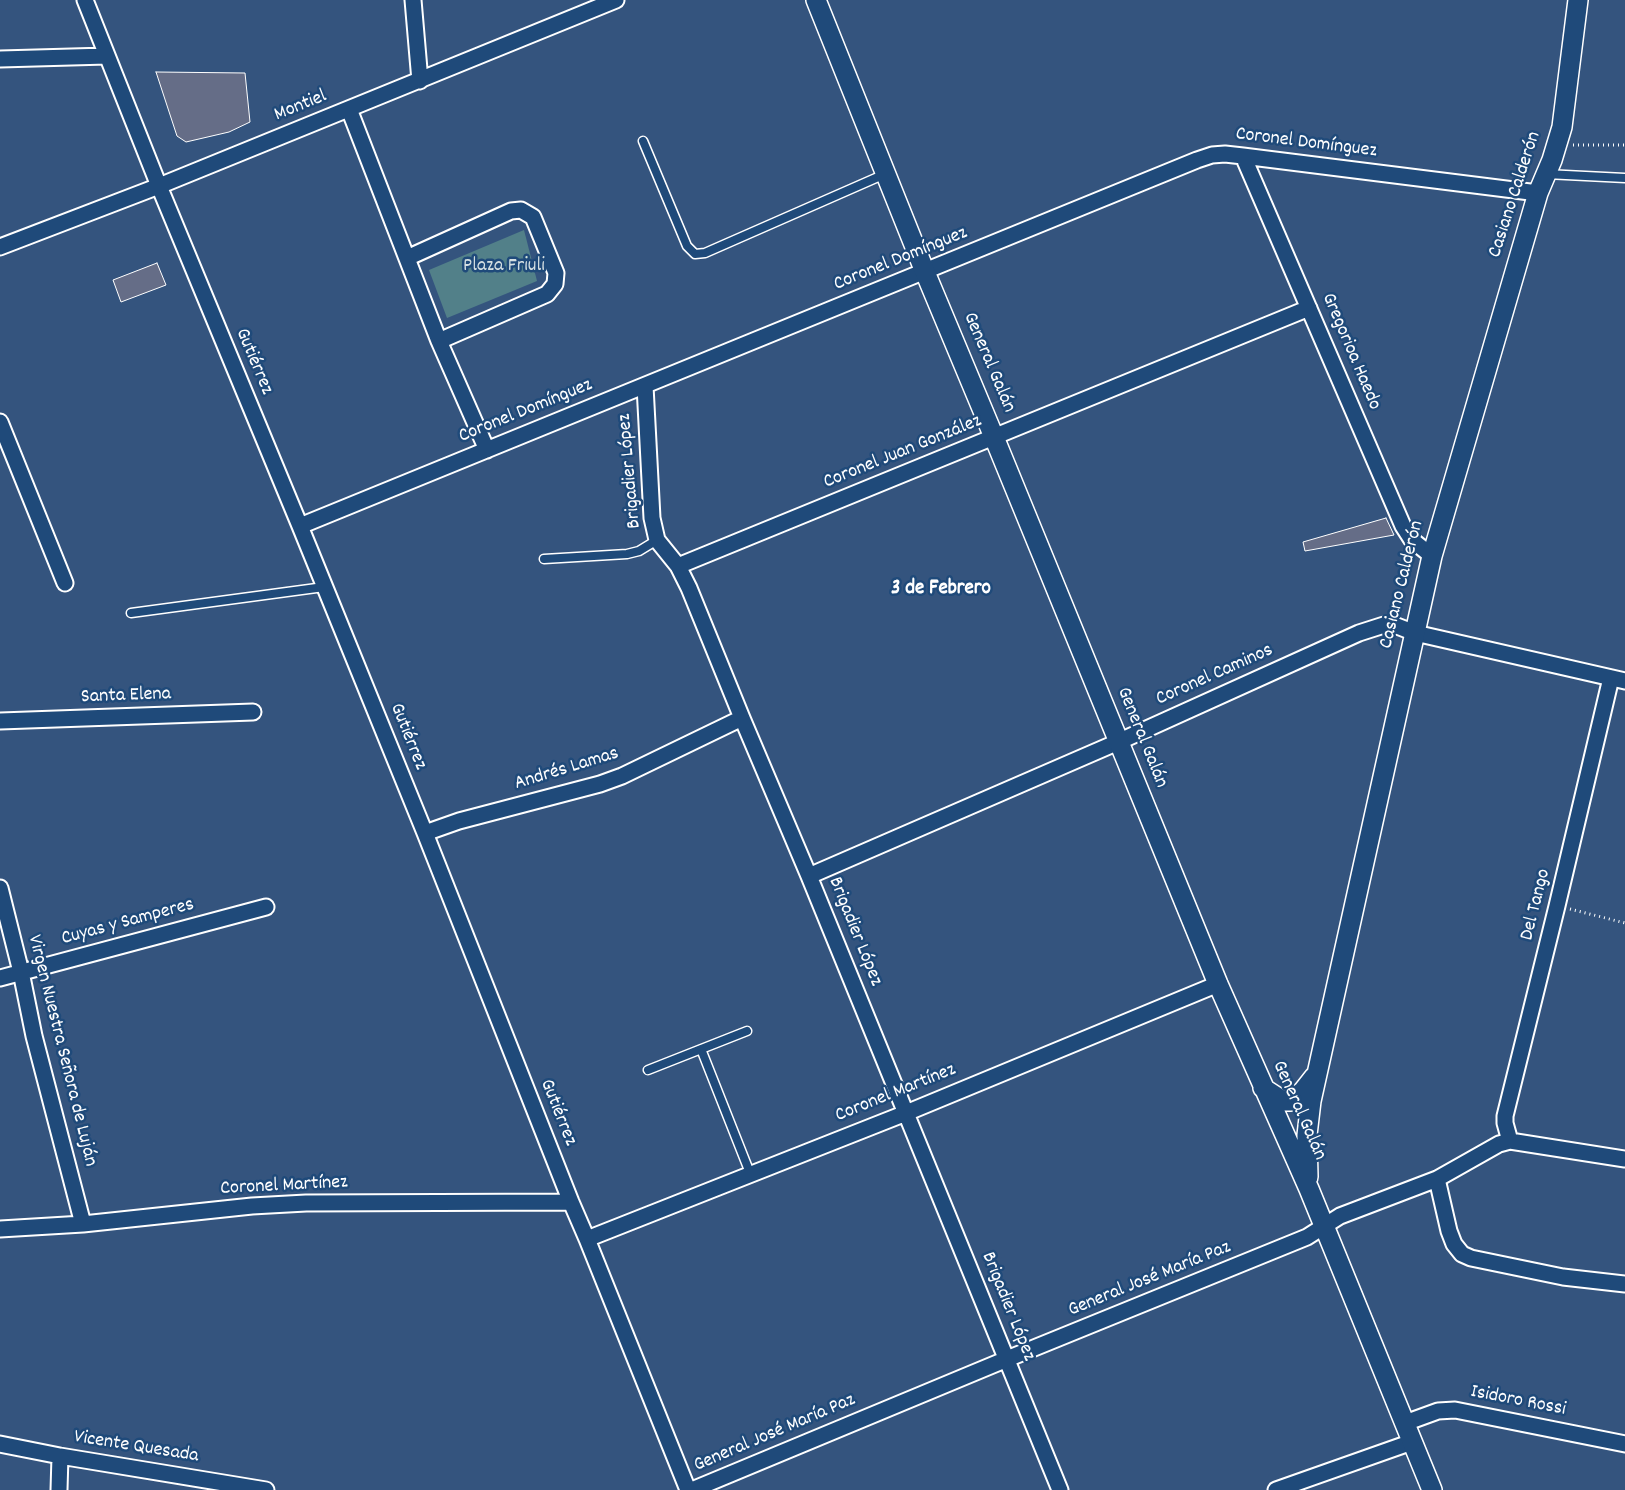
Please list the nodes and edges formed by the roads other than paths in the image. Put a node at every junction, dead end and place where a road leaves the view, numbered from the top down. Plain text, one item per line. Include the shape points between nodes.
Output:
1 (85, 0) edge
2 (413, 0) edge
3 (616, 0) edge
4 (816, 0) edge
5 (1578, 0) edge
6 (593, 5) edge
7 (107, 56) junction
8 (0, 59) edge
9 (420, 80) junction
10 (349, 109) junction
11 (643, 141) dead end
12 (1243, 156) junction
13 (885, 174) junction
14 (1546, 174) junction
15 (1625, 178) edge
16 (159, 186) junction
17 (1538, 193) junction
18 (0, 247) edge
19 (407, 258) junction
20 (924, 272) junction
21 (1309, 308) junction
22 (439, 341) junction
23 (645, 386) junction
24 (0, 422) edge
25 (994, 437) junction
26 (487, 450) junction
27 (300, 526) junction
28 (657, 540) junction
29 (1432, 556) junction
30 (544, 559) dead end
31 (678, 566) junction
32 (65, 583) dead end
33 (324, 587) junction
34 (131, 613) dead end
35 (1414, 633) junction
36 (1618, 679) edge
37 (253, 712) dead end
38 (742, 718) junction
39 (0, 721) edge
40 (1118, 742) junction
41 (425, 833) junction
42 (809, 876) junction
43 (0, 888) edge
44 (266, 907) dead end
45 (21, 972) junction
46 (0, 978) edge
47 (1218, 984) junction
48 (747, 1031) dead end
49 (701, 1049) junction
50 (648, 1070) dead end
51 (1316, 1074) junction
52 (1263, 1088) junction
53 (906, 1113) junction
54 (1510, 1142) junction
55 (1625, 1159) edge
56 (750, 1173) junction
57 (1437, 1179) junction
58 (1309, 1190) junction
59 (571, 1202) junction
60 (83, 1224) junction
61 (1323, 1227) junction
62 (0, 1229) edge
63 (588, 1239) junction
64 (1625, 1284) edge
65 (1007, 1359) junction
66 (1404, 1424) junction
67 (1412, 1442) junction
68 (0, 1444) edge
69 (1625, 1444) edge
70 (60, 1456) junction
71 (236, 1487) edge
72 (58, 1490) edge
73 (266, 1490) edge
74 (690, 1490) edge
75 (1060, 1490) edge
76 (1276, 1490) edge
77 (1432, 1490) edge

1 - 7 street, Gutiérrez
2 - 9 street
3 - 6 street, Montiel
4 - 13 street, General Galán
5 - 14 street, Casiano Calderón via 1562,126
6 - 9 street, Montiel
7 - 8 street
7 - 16 street, Gutiérrez
9 - 10 street, Montiel
10 - 16 street, Montiel
10 - 19 street
11 - 13 lane via 687,246 695,254 704,253
12 - 17 street, Coronel Domínguez
12 - 20 street, Coronel Domínguez via 1212,155 1196,160
12 - 21 street, Gregorioa Haedo
13 - 20 street, General Galán
14 - 15 lane
14 - 17 street, Casiano Calderón
16 - 18 street, Montiel
16 - 27 street, Gutiérrez
17 - 29 street, Casiano Calderón
19 - 22 street
19 - 22 street via 511,211 522,210 532,216 556,272 555,284 547,294
20 - 23 street, Coronel Domínguez
20 - 25 street, General Galán
21 - 25 street, Coronel Juan González
21 - 29 street, Gregorioa Haedo via 1403,526 1412,540
22 - 26 street
23 - 26 street, Coronel Domínguez
23 - 28 street, Brigadier López via 652,518
24 - 32 street
25 - 31 street, Coronel Juan González
25 - 40 street, General Galán
26 - 27 street, Coronel Domínguez
27 - 33 street, Gutiérrez
28 - 30 lane via 627,554
28 - 31 street, Brigadier López
29 - 35 street, Casiano Calderón
31 - 38 street, Brigadier López
33 - 34 lane
33 - 41 street, Gutiérrez
35 - 36 street, Coronel Caminos
35 - 40 street, Coronel Caminos via 1384,625 1359,633
35 - 51 street, Casiano Calderón
36 - 54 street, Del Tango via 1505,1116
37 - 39 street, Santa Elena
38 - 41 street, Andrés Lamas via 600,784 459,820
38 - 42 street, Brigadier López
40 - 42 street, Coronel Caminos
40 - 47 street, General Galán
41 - 59 street, Gutiérrez
42 - 53 street, Brigadier López
43 - 45 street, Virgen Nuestra Señora de Luján
44 - 45 street, Cuyas y Samperes
45 - 46 street, Cuyas y Samperes
45 - 60 street, Virgen Nuestra Señora de Luján via 34,1036
47 - 52 street, General Galán
47 - 53 street, Coronel Martínez
48 - 49 lane
49 - 50 lane
49 - 56 lane
51 - 52 street via 1291,1101 1283,1101
51 - 58 street, Casiano Calderón via 1307,1135
52 - 58 street, General Galán
53 - 56 street, Coronel Martínez
53 - 65 street, Brigadier López
54 - 55 street
54 - 57 street, General José María Paz via 1500,1144
56 - 63 street, Coronel Martínez
57 - 61 street, General José María Paz via 1340,1216
57 - 64 street via 1448,1232 1462,1254 1563,1277
58 - 61 street, General Galán
59 - 60 street, Coronel Martínez via 306,1203
59 - 63 street, Gutiérrez
60 - 62 street, Coronel Martínez
61 - 65 street, General José María Paz via 1307,1237
61 - 66 street, General Galán
63 - 74 street, Gutiérrez
65 - 74 street, General José María Paz
65 - 75 street, Brigadier López
66 - 67 street, General Galán
66 - 69 street, Isidoro Rossi via 1438,1411 1455,1410
67 - 76 street
67 - 77 street, General Galán
68 - 70 street, Vicente Quesada
70 - 71 street, Vicente Quesada
70 - 72 street
71 - 73 street, Vicente Quesada

